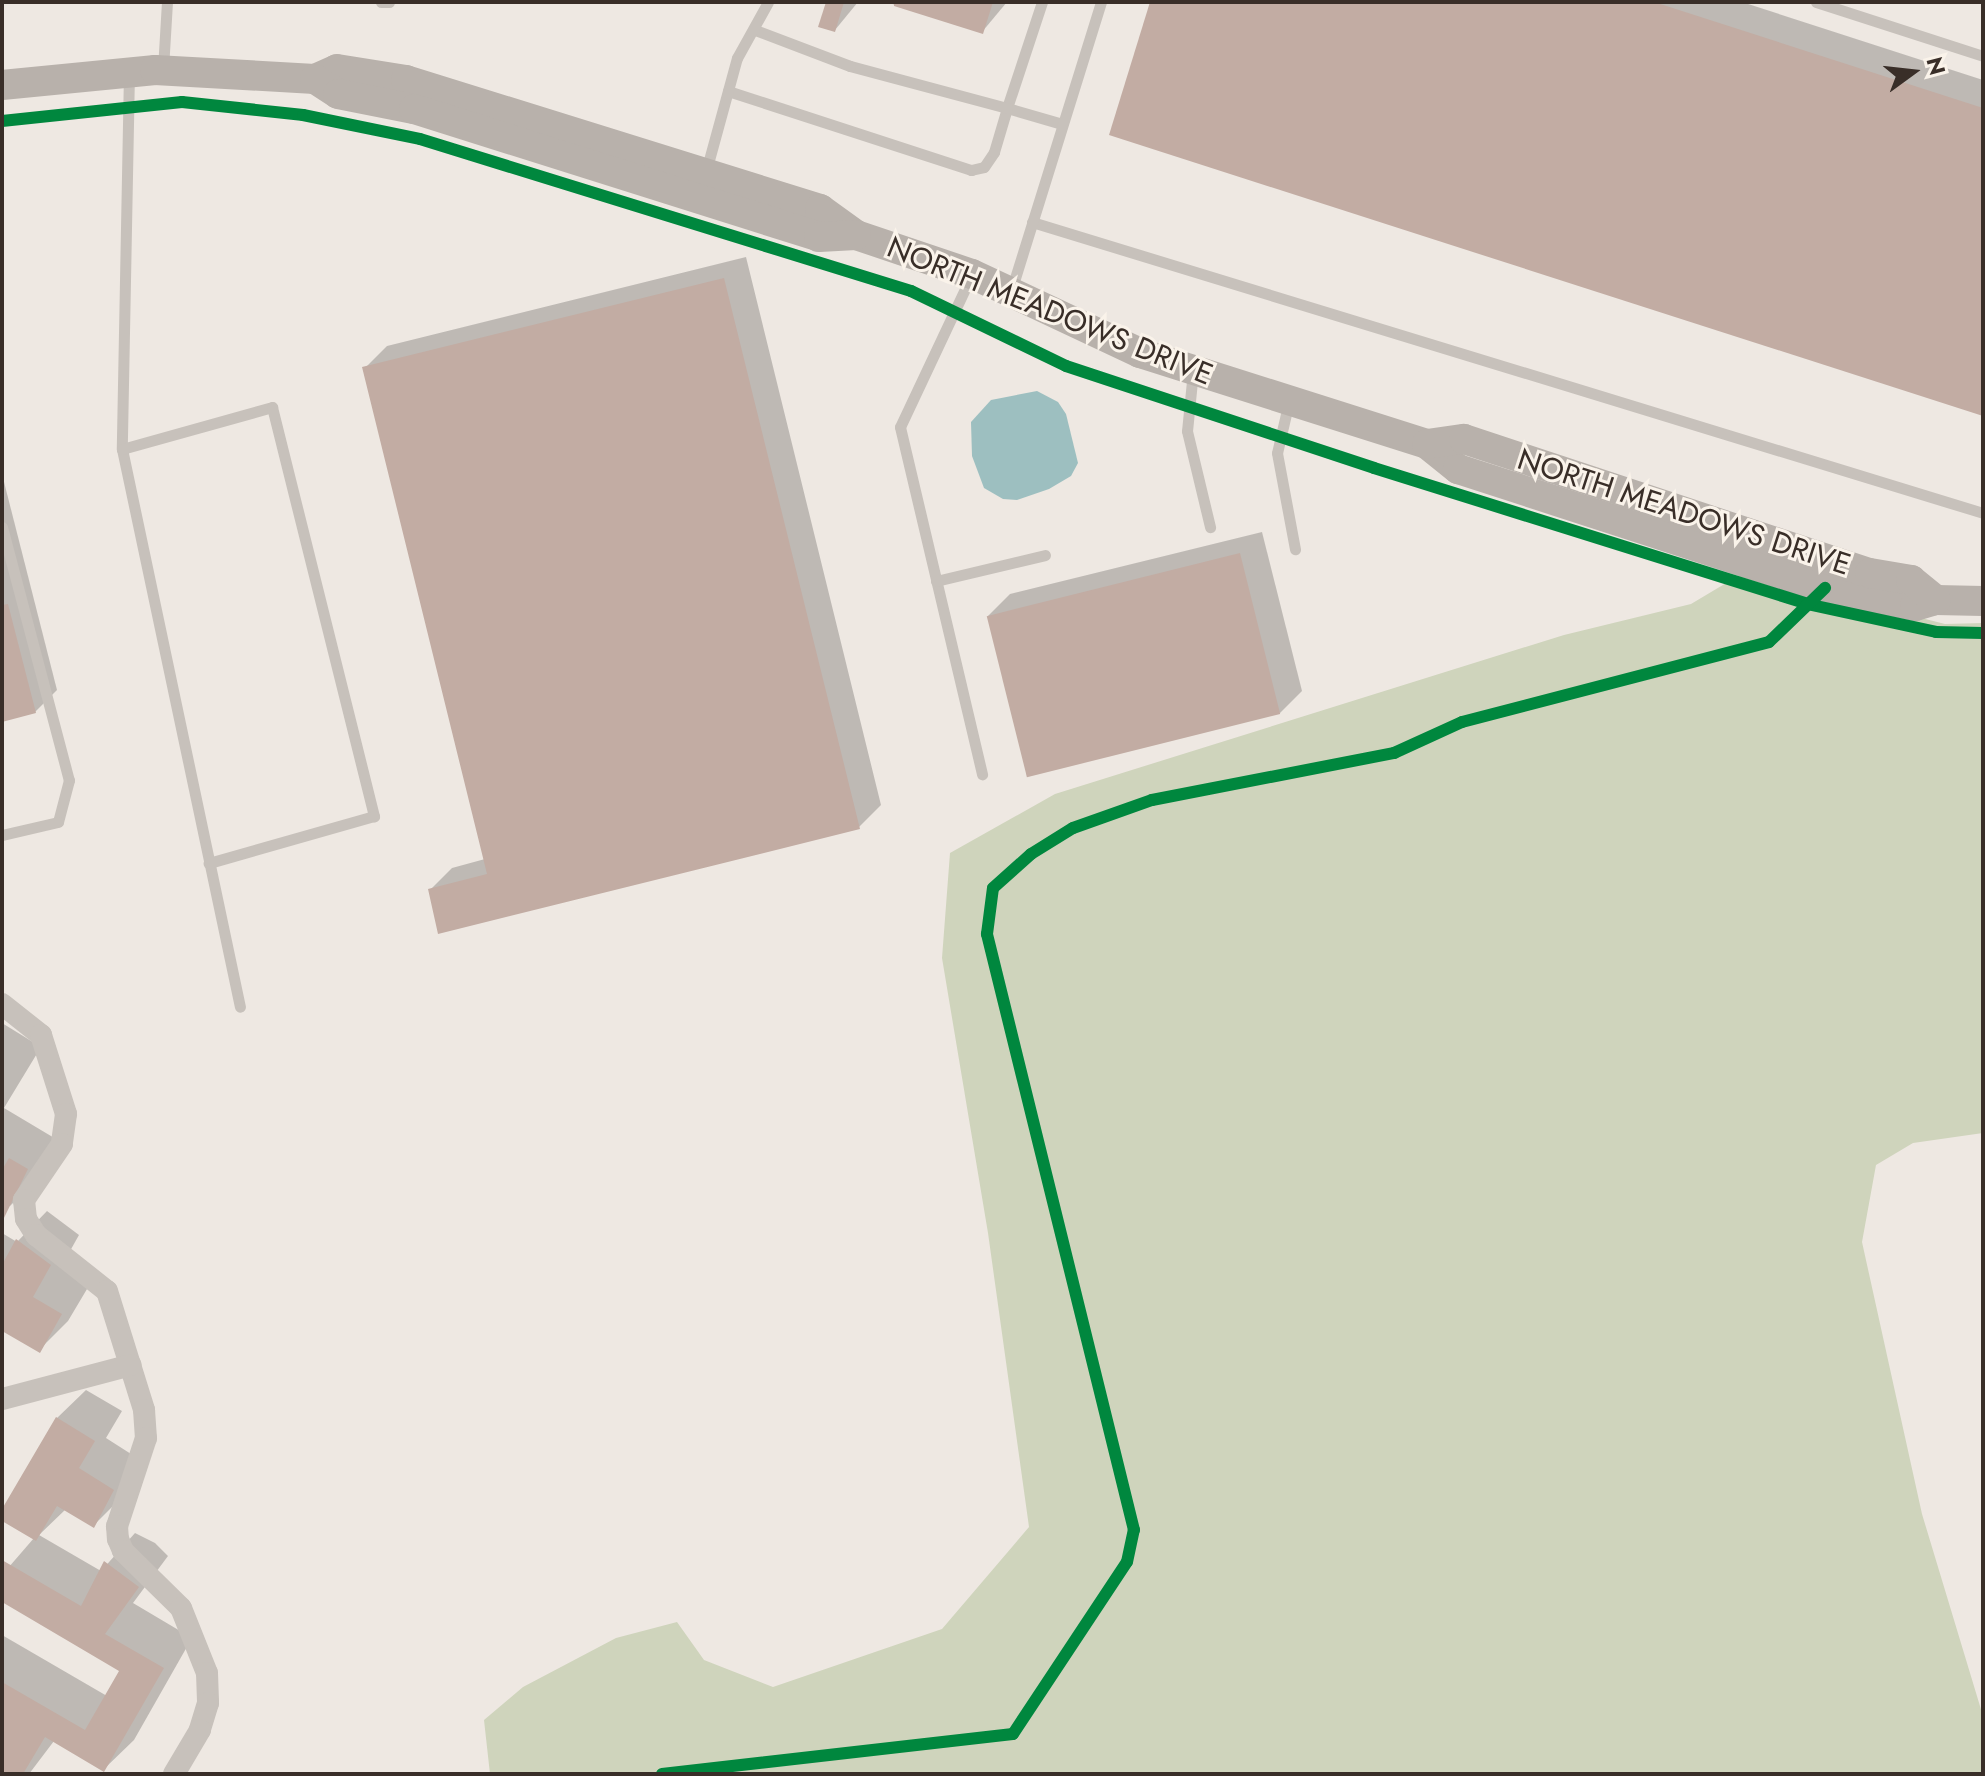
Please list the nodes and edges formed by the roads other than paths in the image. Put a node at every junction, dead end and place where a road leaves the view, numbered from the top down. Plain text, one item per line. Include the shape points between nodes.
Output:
1 (167, 2) edge
2 (381, 2) edge
3 (389, 2) edge
4 (768, 2) edge
5 (1042, 2) edge
6 (1101, 2) edge
7 (1816, 2) edge
8 (755, 30) junction
9 (1983, 56) edge
10 (163, 70) junction
11 (129, 72) junction
12 (2, 85) edge
13 (728, 91) junction
14 (1007, 108) junction
15 (1062, 124) junction
16 (702, 186) junction
17 (1032, 222) junction
18 (972, 274) junction
19 (1011, 291) junction
20 (1193, 370) junction
21 (1289, 400) junction
22 (122, 449) junction
23 (1983, 513) edge
24 (2, 527) edge
25 (1210, 527) dead end
26 (1295, 549) dead end
27 (1045, 555) dead end
28 (936, 581) junction
29 (1983, 601) edge
30 (982, 774) dead end
31 (2, 835) edge
32 (209, 863) junction
33 (2, 1004) edge
34 (240, 1007) dead end
35 (131, 1365) junction
36 (2, 1399) edge
37 (174, 1774) edge

1 - 10 lane
2 - 3 lane
4 - 8 lane
5 - 14 lane
6 - 15 lane
7 - 9 lane
8 - 13 lane via 737,58
8 - 14 lane via 850,66
10 - 11 street, NORTH MEADOWS DRIVE
10 - 16 street, NORTH MEADOWS DRIVE via 315,79 338,94 414,109
11 - 12 street, NORTH MEADOWS DRIVE
11 - 22 lane
13 - 14 lane via 971,170 984,167 994,152
13 - 16 lane
14 - 15 lane
15 - 17 lane
16 - 18 street, NORTH MEADOWS DRIVE via 820,209 856,235
17 - 19 lane
17 - 23 lane
18 - 19 street, NORTH MEADOWS DRIVE
18 - 28 lane via 900,427
19 - 20 street, NORTH MEADOWS DRIVE via 1093,333
20 - 21 street, NORTH MEADOWS DRIVE
20 - 25 lane via 1187,431
21 - 26 lane via 1277,453
21 - 29 street, NORTH MEADOWS DRIVE via 1427,444 1458,469 1825,588 1915,606 1936,600
22 - 32 lane
22 - 32 lane via 272,407 374,816
24 - 31 lane via 69,780 58,822
27 - 28 lane
28 - 30 lane
32 - 34 lane
33 - 35 street via 41,1035 66,1114 62,1144 24,1200 26,1219 36,1235 107,1291
35 - 36 street
35 - 37 street via 146,1438 117,1526 118,1539 123,1551 181,1608 194,1632 210,1691 200,1730

